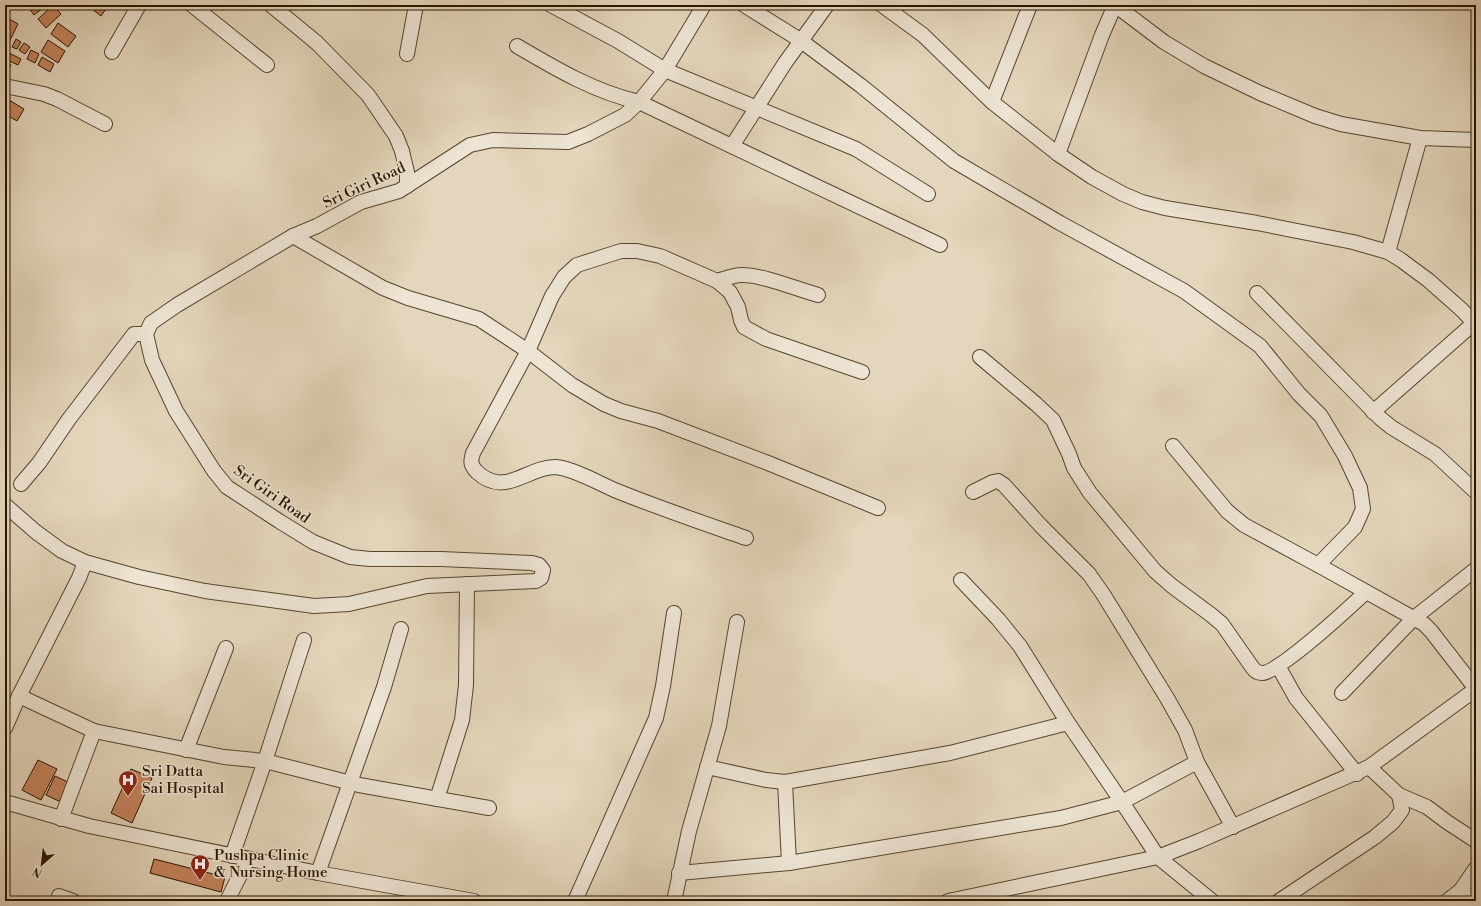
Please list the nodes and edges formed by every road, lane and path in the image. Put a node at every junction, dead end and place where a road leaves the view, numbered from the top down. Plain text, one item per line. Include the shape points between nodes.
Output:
1 (139, 5) edge
2 (192, 5) edge
3 (271, 5) edge
4 (416, 5) edge
5 (550, 5) edge
6 (704, 5) edge
7 (744, 5) edge
8 (827, 5) edge
9 (882, 5) edge
10 (1030, 5) edge
11 (800, 40) junction
12 (517, 46) dead end
13 (112, 52) dead end
14 (407, 54) dead end
15 (267, 65) dead end
16 (664, 70) junction
17 (5, 86) edge
18 (639, 102) junction
19 (992, 102) junction
20 (756, 108) junction
21 (105, 124) dead end
22 (1420, 138) junction
23 (1476, 140) edge
24 (732, 146) junction
25 (1058, 154) junction
26 (407, 186) junction
27 (928, 194) dead end
28 (293, 236) junction
29 (940, 244) dead end
30 (1388, 252) junction
31 (717, 281) junction
32 (1257, 293) dead end
33 (818, 295) dead end
34 (1475, 324) edge
35 (146, 334) junction
36 (528, 351) junction
37 (980, 357) dead end
38 (862, 372) dead end
39 (1373, 412) junction
40 (1173, 446) dead end
41 (21, 484) dead end
42 (973, 492) dead end
43 (1476, 492) edge
44 (5, 505) edge
45 (878, 508) dead end
46 (746, 538) dead end
47 (85, 562) junction
48 (1318, 565) junction
49 (1476, 569) edge
50 (961, 580) dead end
51 (468, 584) junction
52 (1366, 592) junction
53 (674, 613) dead end
54 (1414, 618) junction
55 (737, 622) dead end
56 (401, 630) dead end
57 (304, 640) dead end
58 (226, 648) dead end
59 (1278, 666) junction
60 (1476, 689) edge
61 (1342, 693) dead end
62 (19, 696) junction
63 (1068, 723) junction
64 (5, 728) edge
65 (94, 730) junction
66 (186, 750) junction
67 (265, 761) junction
68 (1197, 762) junction
69 (707, 767) junction
70 (1370, 767) junction
71 (1357, 774) junction
72 (350, 782) junction
73 (785, 782) junction
74 (1399, 795) junction
75 (437, 798) junction
76 (5, 802) edge
77 (1122, 802) junction
78 (489, 808) dead end
79 (61, 818) junction
80 (1233, 827) junction
81 (1476, 841) edge
82 (232, 856) junction
83 (1158, 857) junction
84 (248, 859) junction
85 (789, 864) junction
86 (1476, 868) edge
87 (318, 873) junction
88 (679, 874) junction
89 (1461, 890) junction
90 (59, 896) dead end
91 (425, 897) edge
92 (73, 901) edge
93 (227, 901) edge
94 (474, 901) edge
95 (575, 901) edge
96 (674, 901) edge
97 (948, 901) edge
98 (1212, 901) edge
99 (1279, 901) edge
100 (1447, 901) edge
101 (1473, 901) edge

1 - 13 street
2 - 15 street
3 - 26 street via 317,43 368,95 396,136 407,172
4 - 14 street
5 - 16 street via 618,41
6 - 16 street, Sri Giri Road
7 - 11 street
8 - 11 street
9 - 19 street via 924,35
10 - 19 street
11 - 20 street
11 - 48 street via 954,161 1184,291 1260,346 1321,416 1360,488 1363,509 1355,527
12 - 18 street via 586,84
16 - 18 street, Sri Giri Road
16 - 20 street
17 - 21 street via 44,94
18 - 24 street
18 - 26 street, Sri Giri Road via 609,124 568,142 493,140 470,146
19 - 25 street
20 - 24 street
20 - 27 street via 856,149
22 - 23 street
22 - 25 street via 1341,124 1260,93 1204,66 1164,42 1115,5
22 - 30 street
24 - 29 street
25 - 30 street via 1092,177 1142,202 1353,242
26 - 28 street, Sri Giri Road via 399,191 361,202
28 - 35 street, Sri Giri Road via 177,305 151,323
28 - 36 street via 382,288 479,319
30 - 34 street via 1428,280
31 - 33 street via 743,275 763,278
31 - 36 street via 660,256 637,250 621,251 577,264 564,277 552,296
31 - 38 street via 730,292 744,327 766,339
32 - 39 street
34 - 39 street
35 - 41 street via 134,334
35 - 51 street, Sri Giri Road via 152,360 176,410 214,471 227,487 313,542 350,556 370,559 532,562 543,570 541,578 536,581
36 - 45 street via 572,385 604,404 658,421
36 - 46 street via 473,453 472,467 481,476 502,483 554,467 567,469 618,491
37 - 59 street via 1053,420 1074,468 1090,493 1155,571 1222,624 1256,671 1267,672
39 - 43 street via 1390,427 1435,454
40 - 48 street via 1233,516 1266,538
42 - 68 street via 993,482 998,481 1004,485 1040,526 1089,574 1168,698 1185,730
44 - 47 street, Sri Giri Road via 62,551
47 - 51 street, Sri Giri Road via 138,577 205,591 314,606 349,604 427,586
47 - 62 street
48 - 52 street
49 - 54 street
50 - 63 street via 1020,646
51 - 75 street via 466,685 462,720
52 - 54 street
52 - 59 street via 1337,620
53 - 95 street via 656,718
54 - 60 street via 1431,631
54 - 61 street
55 - 69 street via 719,726
56 - 72 street via 384,687
57 - 67 street
58 - 66 street
59 - 71 street via 1296,698
60 - 70 street
62 - 64 street
62 - 65 street
63 - 73 street via 950,753
63 - 77 street
65 - 66 street
65 - 79 street
66 - 67 street
67 - 72 street
67 - 82 street
68 - 77 street
68 - 80 street
69 - 73 street
69 - 88 street
70 - 71 street
70 - 74 street
71 - 80 street
72 - 75 street
72 - 87 street
73 - 85 street
74 - 81 street via 1427,807
74 - 99 street via 1402,810 1393,822 1375,837
75 - 78 street
76 - 79 street
77 - 83 street
77 - 85 street via 1061,818
79 - 82 street
80 - 83 street
82 - 84 street
83 - 97 street
83 - 98 street
84 - 87 street
84 - 93 street
85 - 88 street
86 - 89 street
87 - 91 street
88 - 96 street
89 - 100 street
89 - 101 street
90 - 92 street
91 - 94 street

